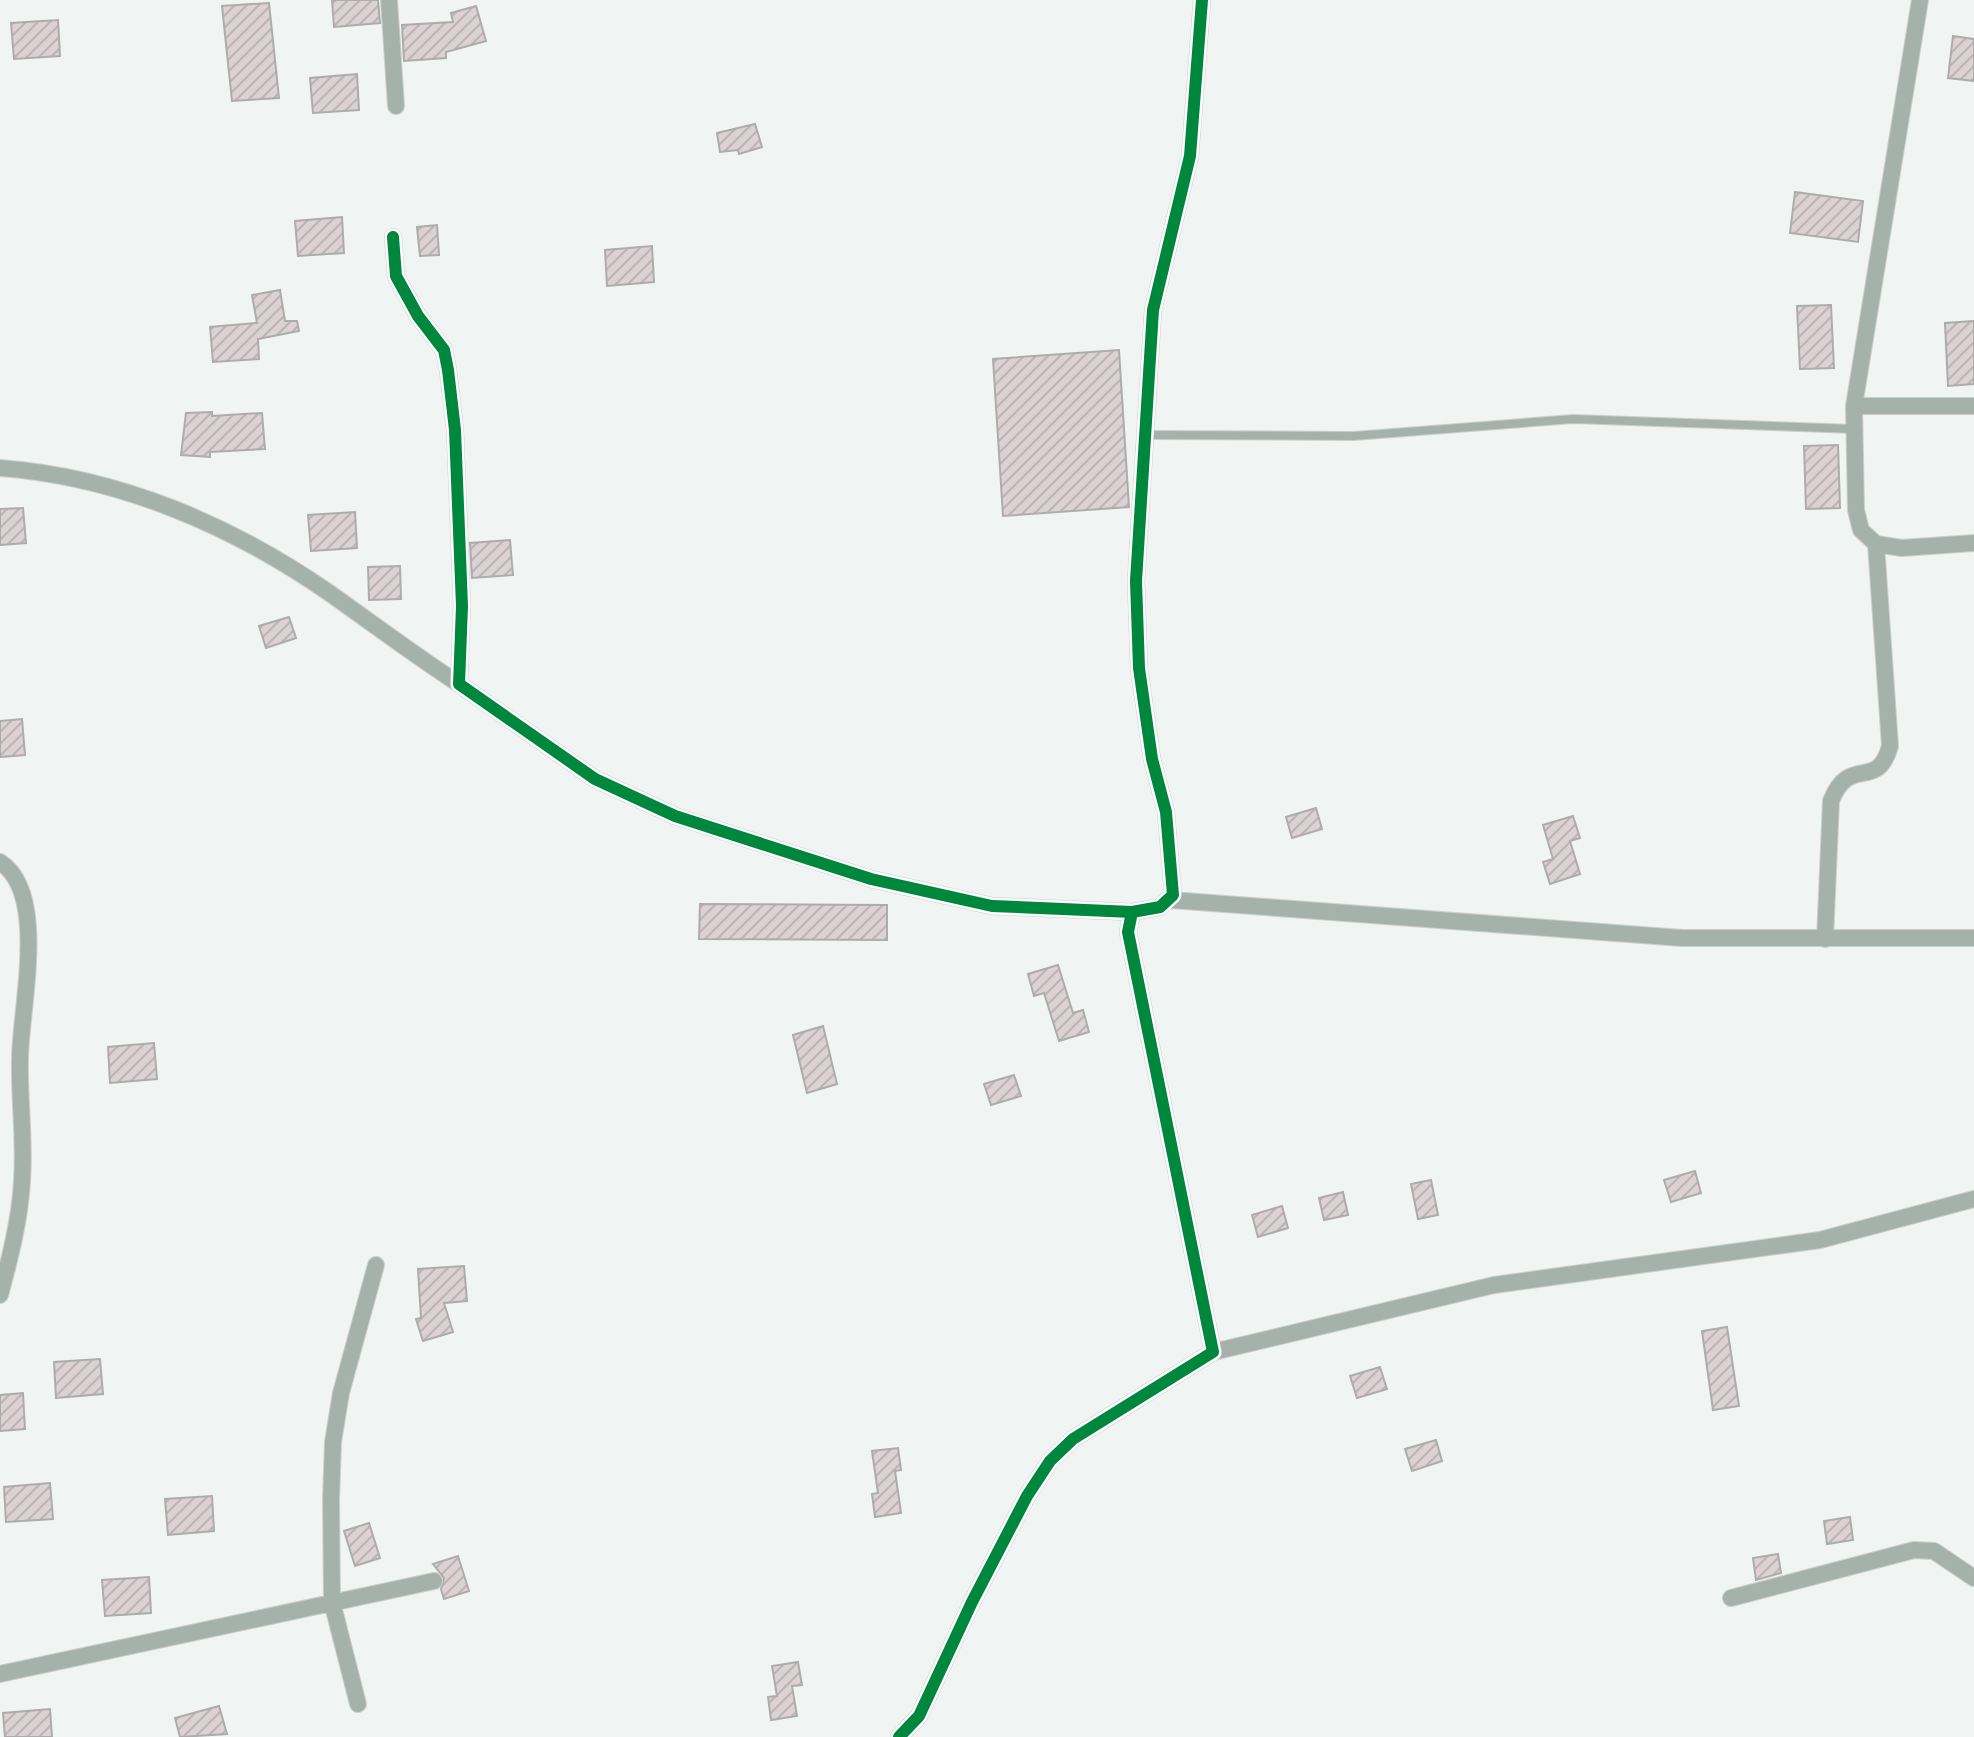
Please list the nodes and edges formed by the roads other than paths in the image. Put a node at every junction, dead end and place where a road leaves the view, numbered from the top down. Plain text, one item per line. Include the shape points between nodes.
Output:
1 (389, 0) edge
2 (1202, 0) edge
3 (1920, 0) edge
4 (396, 106) dead end
5 (393, 237) dead end
6 (1854, 406) junction
7 (1974, 406) edge
8 (1854, 429) junction
9 (1145, 435) junction
10 (0, 468) edge
11 (1974, 543) edge
12 (1876, 544) junction
13 (459, 684) junction
14 (0, 862) edge
15 (1171, 900) junction
16 (1132, 912) junction
17 (1974, 938) edge
18 (1825, 939) junction
19 (1974, 1199) edge
20 (376, 1265) dead end
21 (0, 1295) edge
22 (1213, 1352) junction
23 (1974, 1578) edge
24 (434, 1581) dead end
25 (1731, 1598) dead end
26 (332, 1602) junction
27 (0, 1674) edge
28 (358, 1704) dead end
29 (899, 1737) edge

1 - 4 street
2 - 9 street via 1190,156 1153,310
3 - 6 street
5 - 13 street via 396,276 444,350 448,370 462,606
6 - 7 street
6 - 8 street
8 - 9 lane via 1573,419 1354,436
8 - 12 street via 1856,510 1861,530
9 - 15 street via 1136,581 1139,668 1166,812
10 - 13 street via 41,471 185,511 327,592
11 - 12 street via 1902,548
12 - 18 street via 1890,746 1886,762 1846,776 1831,801
13 - 16 street via 595,779 675,816 871,879 992,906
14 - 21 street via 15,872 24,901 27,1006 20,1057 22,1183
15 - 16 street
15 - 18 street via 1682,938
16 - 22 street via 1128,932
17 - 18 street
19 - 22 street via 1820,1240 1494,1285
20 - 26 street via 333,1442
22 - 29 street via 1073,1439 1050,1461 972,1602 919,1716
23 - 25 street via 1934,1551 1914,1550
24 - 26 street
26 - 27 street
26 - 28 street

